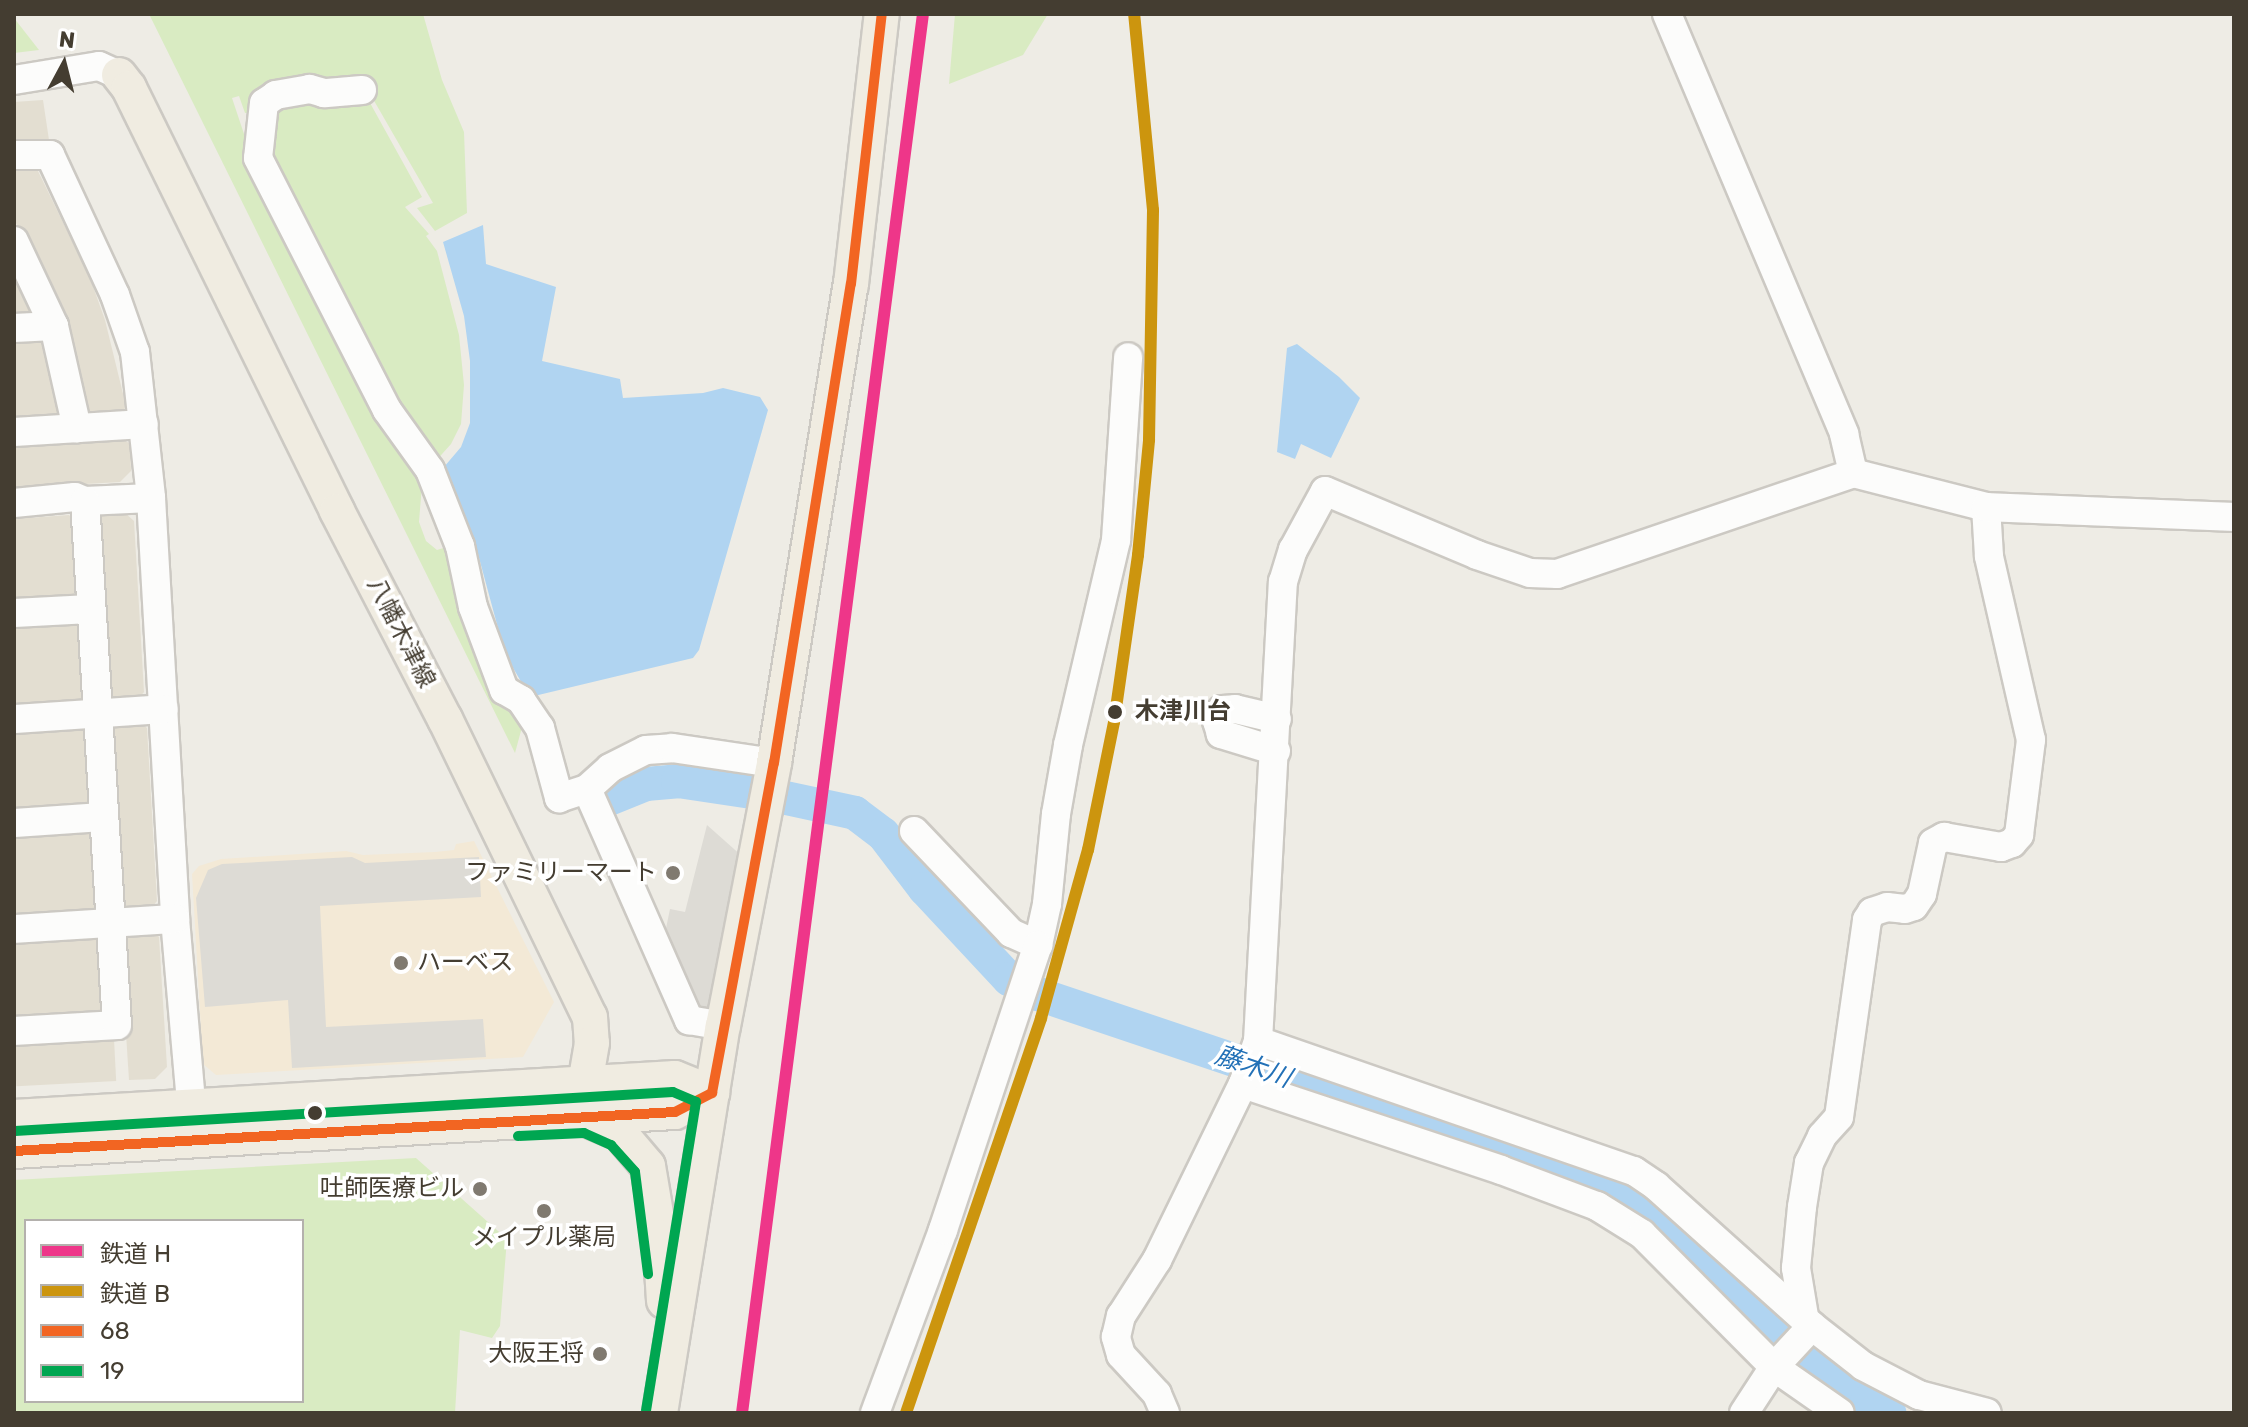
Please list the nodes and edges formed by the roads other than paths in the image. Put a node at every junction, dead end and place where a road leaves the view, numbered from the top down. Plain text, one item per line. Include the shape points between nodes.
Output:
1 (882, 14) edge
2 (1667, 14) edge
3 (119, 75) joint
4 (14, 80) edge
5 (362, 90) dead end
6 (14, 155) edge
7 (14, 241) edge
8 (54, 326) junction
9 (14, 328) edge
10 (1128, 357) dead end
11 (144, 424) junction
12 (77, 428) junction
13 (14, 432) edge
14 (1853, 473) junction
15 (151, 498) junction
16 (85, 501) junction
17 (14, 503) edge
18 (1986, 507) junction
19 (2234, 517) edge
20 (90, 609) junction
21 (14, 613) edge
22 (164, 709) junction
23 (97, 714) junction
24 (14, 719) edge
25 (1277, 719) junction
26 (1276, 751) junction
27 (770, 784) junction
28 (587, 789) junction
29 (103, 817) junction
30 (14, 823) edge
31 (914, 831) dead end
32 (175, 919) junction
33 (110, 924) junction
34 (14, 929) edge
35 (1035, 954) junction
36 (723, 1026) junction
37 (14, 1031) edge
38 (1257, 1044) junction
39 (1245, 1080) junction
40 (585, 1084) junction
41 (712, 1093) junction
42 (14, 1117) edge
43 (587, 1119) junction
44 (193, 1122) junction
45 (14, 1151) edge
46 (1617, 1164) junction
47 (1598, 1205) junction
48 (1808, 1325) junction
49 (668, 1363) junction
50 (1777, 1364) junction
51 (660, 1413) edge
52 (875, 1413) edge
53 (1165, 1413) edge
54 (1744, 1413) edge
55 (1840, 1413) edge
56 (1987, 1413) edge

1 - 27 main road via 851,284
2 - 14 street via 1844,434
3 - 4 street via 99,66
3 - 40 main road, 八幡木津線 via 590,1017
5 - 28 street via 310,89 276,95 264,103 258,158 387,410 430,470 460,546 473,607 504,690 521,700 540,728 559,798
6 - 11 street via 50,155 115,295 135,352
7 - 8 street
8 - 9 street
8 - 12 street
10 - 35 street via 1116,540 1068,745 1047,904
11 - 12 street
11 - 15 street
12 - 13 street
14 - 18 street
14 - 25 street via 1557,574 1530,573 1477,555 1325,491 1293,550 1283,582
15 - 16 street
15 - 22 street
16 - 17 street via 75,497
16 - 20 street
18 - 19 street
18 - 48 street via 1989,556 2031,740 2019,835 2001,847 1944,837 1933,843 1922,894 1914,906 1887,907 1867,920 1839,1117 1809,1163 1802,1207 1796,1268
20 - 21 street
20 - 23 street
22 - 23 street
22 - 32 street
23 - 24 street
23 - 29 street
25 - 26 street
25 - 26 street via 1235,709 1222,710 1217,721 1221,734
26 - 38 street
27 - 28 street via 672,748 646,750 610,768
27 - 36 main road
28 - 36 street via 689,1020
29 - 30 street
29 - 33 street
31 - 35 street
32 - 33 street
32 - 44 street
33 - 34 street
33 - 37 street via 117,1025
35 - 52 street
36 - 41 main road
38 - 39 street
38 - 46 street
39 - 47 street
39 - 53 street via 1157,1260 1121,1316 1116,1337 1121,1355 1157,1394
40 - 41 main road via 675,1078
40 - 44 main road
41 - 43 main road via 675,1112
41 - 49 main road
42 - 44 main road
43 - 44 main road
43 - 49 main road via 620,1133 648,1166 660,1237
44 - 45 main road
46 - 47 street
46 - 48 street via 1656,1186
47 - 50 street via 1642,1234
48 - 50 street
48 - 56 street via 1863,1366 1919,1395
49 - 51 main road
50 - 54 street
50 - 55 street

